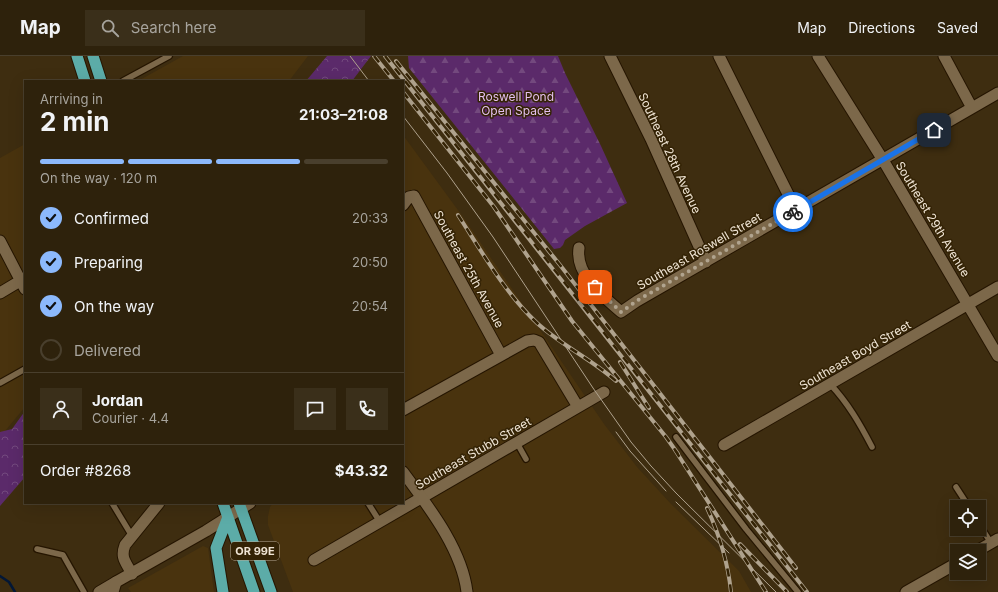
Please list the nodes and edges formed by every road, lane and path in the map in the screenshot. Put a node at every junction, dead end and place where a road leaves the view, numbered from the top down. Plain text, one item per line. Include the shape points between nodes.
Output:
1 (77, 56) edge
2 (93, 56) edge
3 (169, 56) edge
4 (610, 56) edge
5 (719, 56) edge
6 (818, 56) edge
7 (944, 56) edge
8 (130, 79) edge
9 (85, 80) edge
10 (101, 80) edge
11 (998, 93) edge
12 (972, 108) junction
13 (884, 160) junction
14 (404, 204) edge
15 (796, 210) junction
16 (0, 241) edge
17 (579, 248) dead end
18 (706, 262) junction
19 (24, 282) edge
20 (998, 287) edge
21 (0, 293) edge
22 (969, 304) junction
23 (501, 355) junction
24 (998, 356) edge
25 (24, 370) edge
26 (0, 383) edge
27 (830, 384) junction
28 (604, 392) dead end
29 (578, 407) junction
30 (404, 409) edge
31 (676, 437) dead end
32 (517, 444) junction
33 (724, 445) dead end
34 (872, 447) dead end
35 (526, 459) dead end
36 (404, 473) edge
37 (956, 487) dead end
38 (422, 497) junction
39 (964, 500) edge
40 (113, 504) edge
41 (158, 504) edge
42 (223, 504) edge
43 (369, 504) edge
44 (243, 505) edge
45 (228, 517) junction
46 (380, 522) junction
47 (986, 532) edge
48 (132, 536) junction
49 (994, 541) edge
50 (37, 549) dead end
51 (314, 560) dead end
52 (950, 567) edge
53 (132, 574) junction
54 (115, 587) edge
55 (84, 592) edge
56 (99, 592) edge
57 (223, 592) edge
58 (254, 592) edge
59 (272, 592) edge
60 (467, 592) edge
61 (798, 592) edge
62 (906, 592) edge

1 - 9 highway
2 - 10 highway
3 - 8 lane
4 - 18 street, Southeast 28th Avenue via 651,139
5 - 15 street
6 - 13 street, Southeast 29th Avenue
7 - 12 street
11 - 12 street, Southeast Roswell Street
12 - 13 street, Southeast Roswell Street
13 - 15 street, Southeast Roswell Street
13 - 22 street, Southeast 29th Avenue
14 - 23 street, Southeast 25th Avenue via 414,196
15 - 18 street, Southeast Roswell Street
16 - 19 street
17 - 18 street, Southeast Roswell Street via 580,265 588,279 621,312
19 - 21 street
20 - 22 street, Southeast Boyd Street
22 - 24 street, Southeast 29th Avenue
22 - 27 street, Southeast Boyd Street
23 - 29 street via 527,340 539,342
23 - 30 street
25 - 26 lane
27 - 33 street, Southeast Boyd Street
27 - 34 lane via 851,411
28 - 29 street, Southeast Stubb Street
29 - 32 street, Southeast Stubb Street
31 - 61 lane
32 - 35 lane
32 - 38 street, Southeast Stubb Street
36 - 38 street
37 - 39 lane
38 - 46 street, Southeast Stubb Street
38 - 60 street via 459,560
40 - 48 lane
41 - 48 street
42 - 45 highway, OR 99E
43 - 46 lane
44 - 45 street
44 - 59 highway, OR 99E
45 - 53 street
45 - 57 highway via 216,548
45 - 58 highway, OR 99E
46 - 51 street, Southeast Stubb Street
47 - 49 lane
48 - 53 street via 122,554
50 - 55 lane via 64,555
52 - 62 street
53 - 54 street
54 - 56 street

